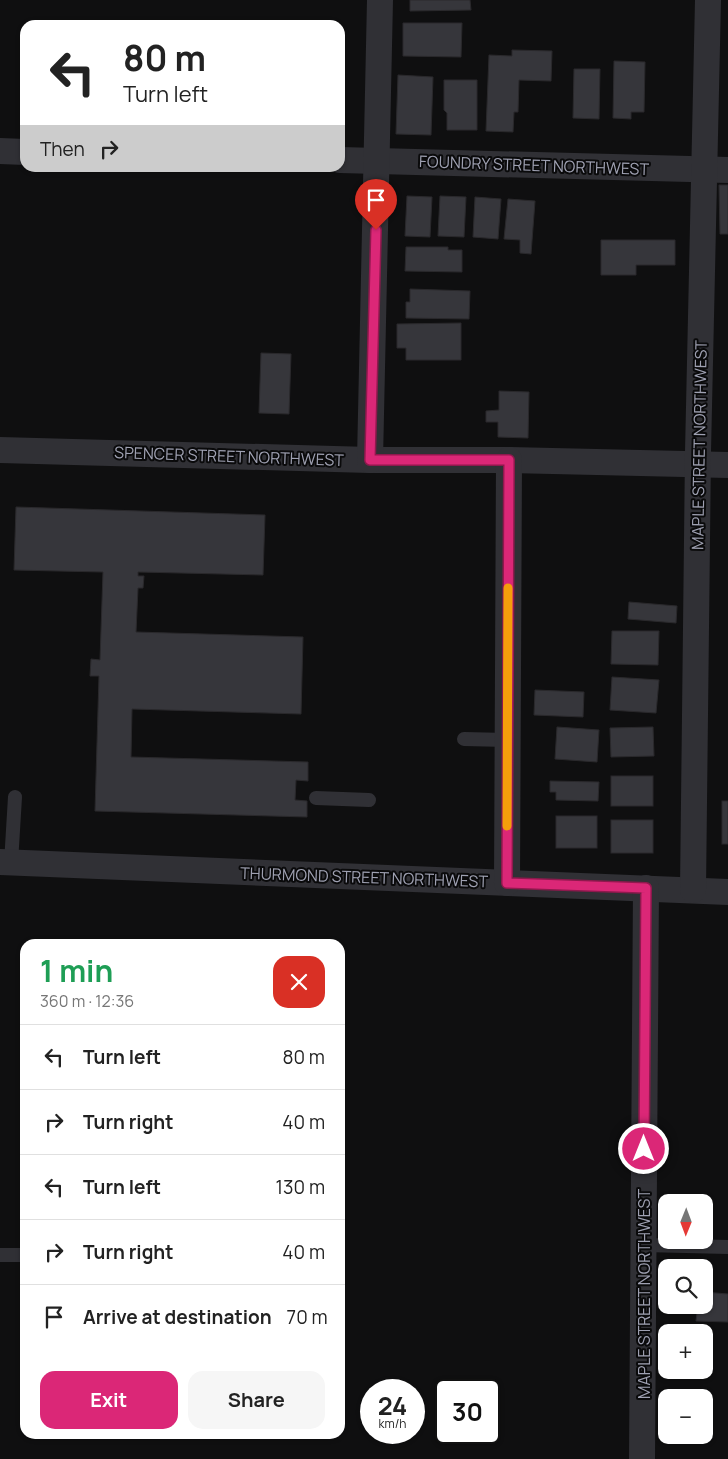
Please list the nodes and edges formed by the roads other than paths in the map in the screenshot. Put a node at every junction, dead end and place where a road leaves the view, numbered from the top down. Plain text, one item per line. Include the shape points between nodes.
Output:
1 (380, 0) edge
2 (708, 0) edge
3 (0, 151) edge
4 (20, 152) edge
5 (345, 160) edge
6 (377, 161) junction
7 (716, 170) edge
8 (0, 450) edge
9 (370, 460) junction
10 (509, 460) junction
11 (698, 464) junction
12 (728, 465) edge
13 (464, 739) dead end
14 (507, 740) junction
15 (15, 797) dead end
16 (316, 798) dead end
17 (370, 800) dead end
18 (5, 862) edge
19 (507, 883) junction
20 (646, 888) junction
21 (693, 890) junction
22 (728, 892) edge
23 (644, 1245) junction
24 (728, 1247) edge
25 (0, 1255) edge
26 (20, 1255) edge
27 (642, 1459) edge

1 - 6 street
2 - 7 street, MAPLE STREET NORTHWEST
3 - 4 street
5 - 6 street, FOUNDRY STREET NORTHWEST
6 - 7 street, FOUNDRY STREET NORTHWEST
6 - 9 street
7 - 11 street, MAPLE STREET NORTHWEST
8 - 9 street, SPENCER STREET NORTHWEST
9 - 10 street, SPENCER STREET NORTHWEST
10 - 11 street, SPENCER STREET NORTHWEST
10 - 14 street
11 - 12 street, SPENCER STREET NORTHWEST
11 - 21 street, MAPLE STREET NORTHWEST
13 - 14 lane
14 - 19 street
15 - 18 lane
16 - 17 lane
18 - 19 street, THURMOND STREET NORTHWEST
19 - 20 street, THURMOND STREET NORTHWEST
20 - 21 street, THURMOND STREET NORTHWEST
20 - 23 street, MAPLE STREET NORTHWEST
21 - 22 street, THURMOND STREET NORTHWEST
23 - 24 lane
23 - 27 street, MAPLE STREET NORTHWEST
25 - 26 lane

